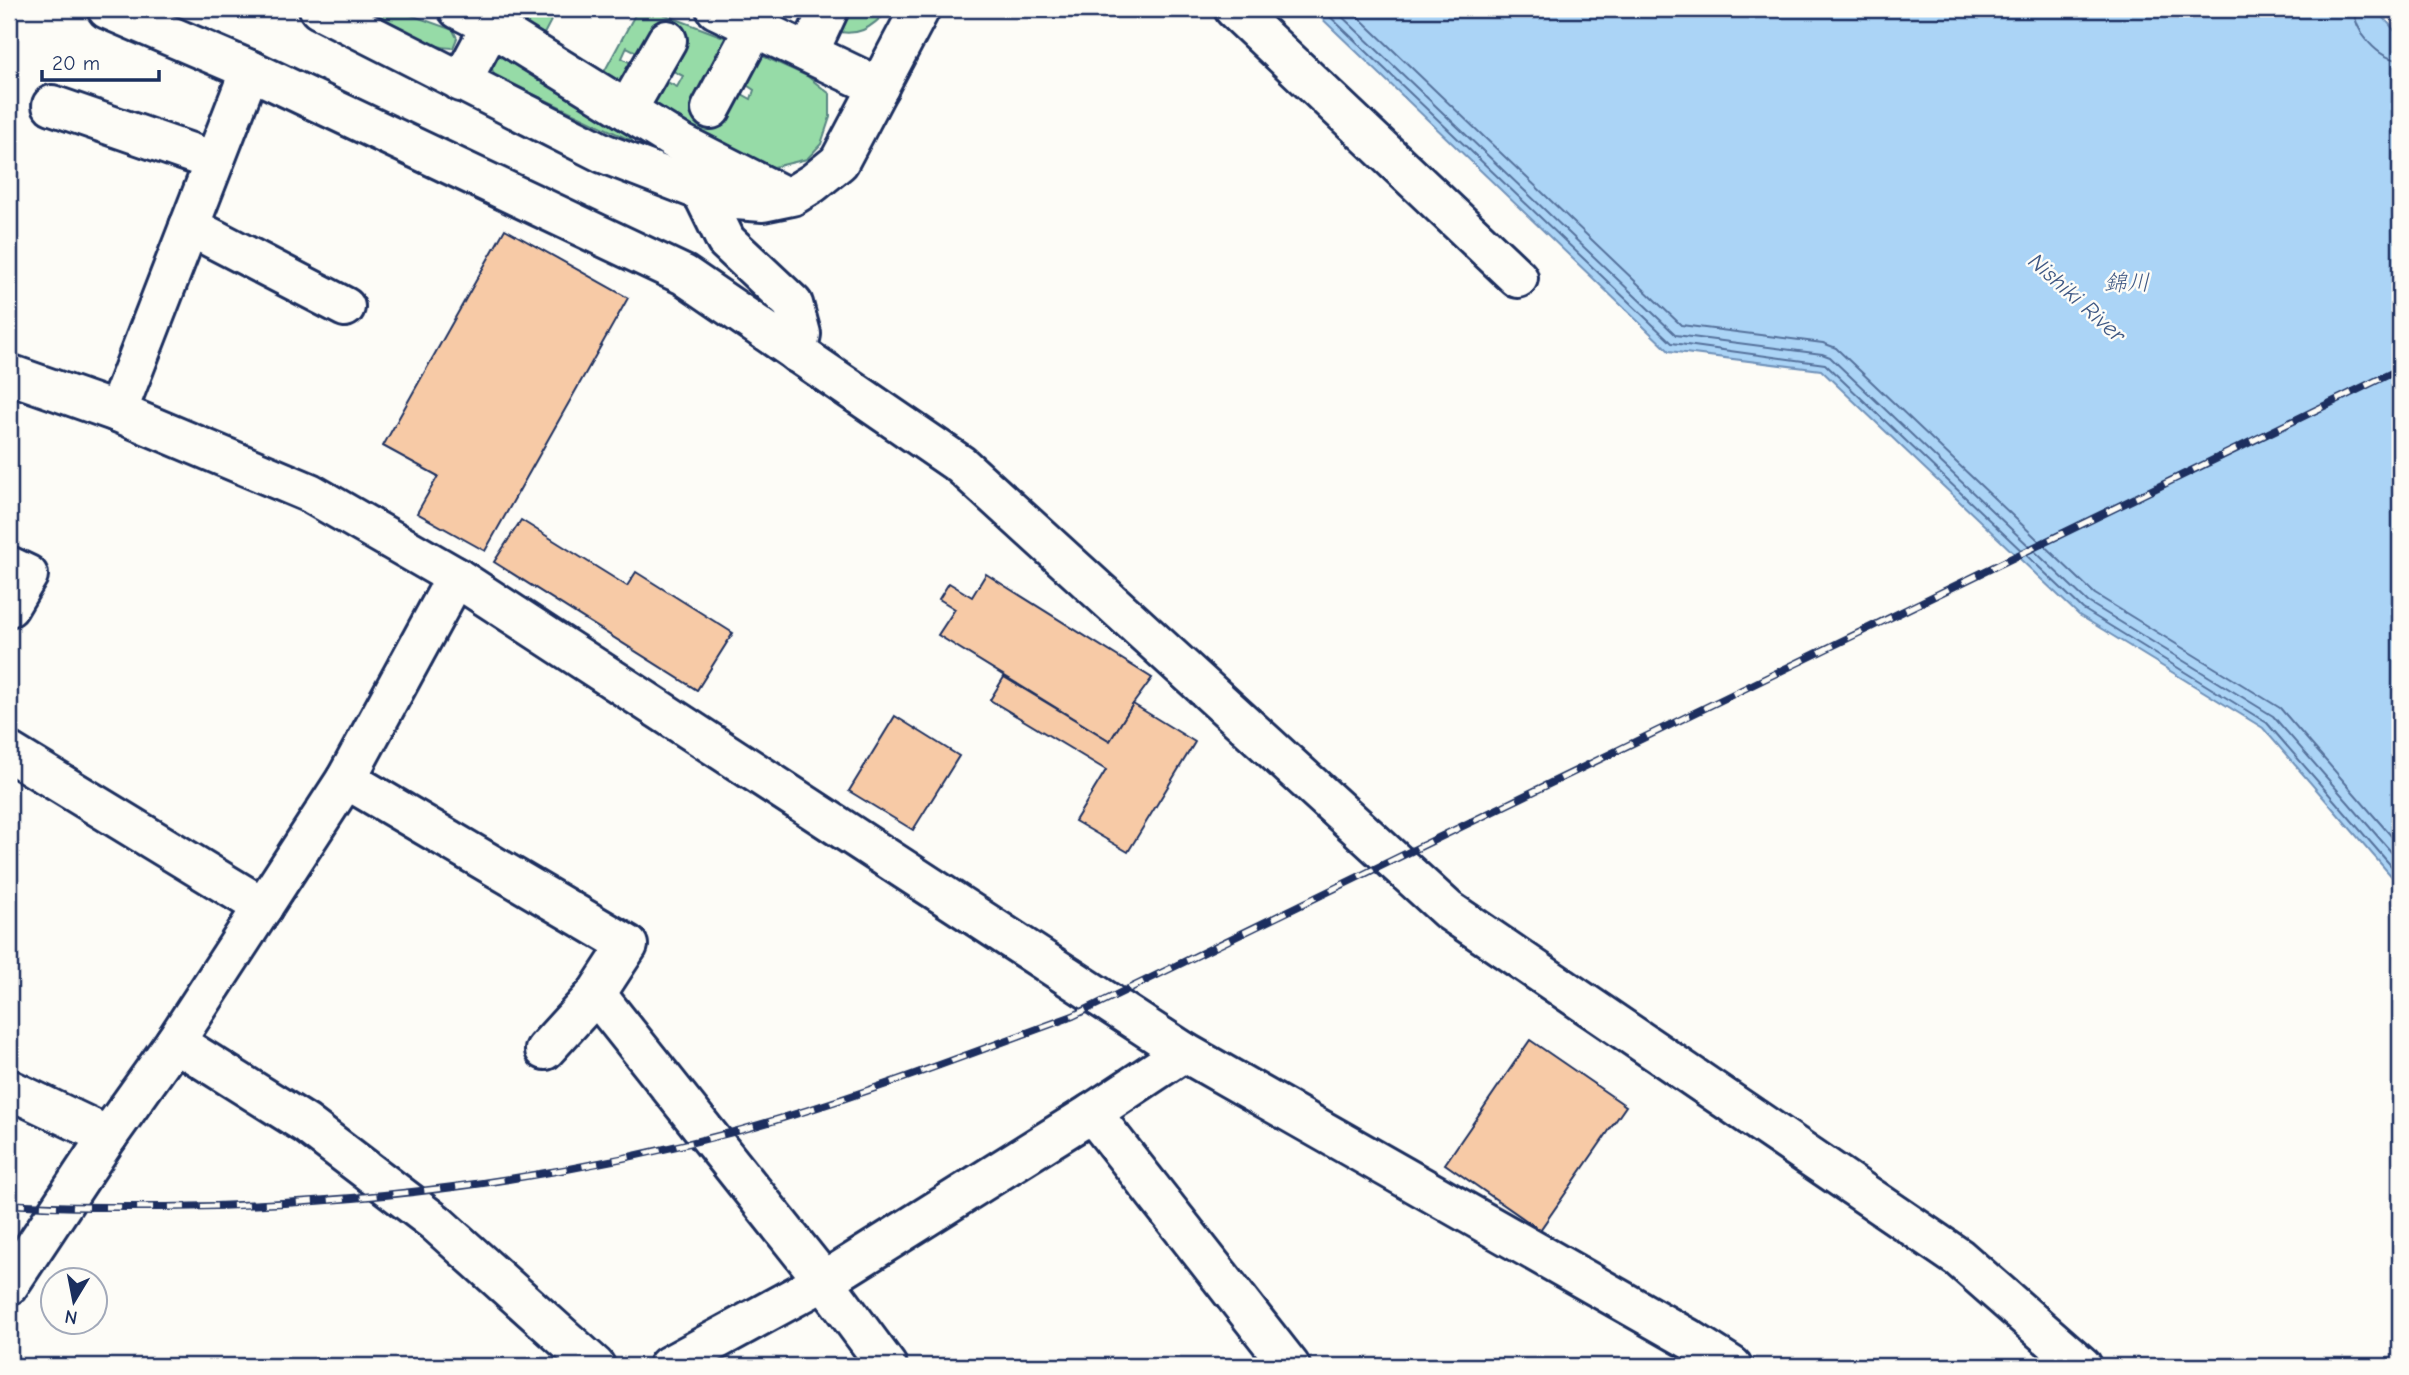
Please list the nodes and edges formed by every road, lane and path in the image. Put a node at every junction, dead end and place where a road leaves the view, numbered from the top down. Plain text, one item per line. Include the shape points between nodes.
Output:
1 (107, 9) edge
2 (318, 9) edge
3 (716, 9) edge
4 (829, 9) edge
5 (1234, 9) edge
6 (916, 11) edge
7 (475, 17) edge
8 (755, 27) junction
9 (809, 51) junction
10 (656, 60) dead end
11 (250, 70) junction
12 (461, 82) junction
13 (879, 87) junction
14 (728, 94) dead end
15 (52, 105) dead end
16 (627, 110) junction
17 (214, 161) junction
18 (701, 190) junction
19 (786, 197) junction
20 (189, 226) junction
21 (1518, 278) dead end
22 (345, 307) dead end
23 (797, 353) junction
24 (9, 374) edge
25 (117, 412) junction
26 (9, 566) edge
27 (456, 577) junction
28 (9, 607) edge
29 (9, 752) edge
30 (346, 779) junction
31 (263, 907) junction
32 (596, 995) junction
33 (175, 1042) junction
34 (545, 1050) dead end
35 (1184, 1052) junction
36 (9, 1089) edge
37 (1092, 1113) junction
38 (107, 1136) junction
39 (824, 1281) junction
40 (9, 1285) edge
41 (595, 1366) edge
42 (667, 1366) edge
43 (887, 1366) edge
44 (1290, 1366) edge
45 (1732, 1366) edge
46 (2082, 1366) edge

1 - 11 street
2 - 12 street
3 - 8 street
4 - 9 street
5 - 21 street
6 - 13 street
7 - 12 street
7 - 16 street
8 - 9 street
8 - 14 street
9 - 13 street
10 - 16 street
11 - 17 street
11 - 23 street via 684,275
12 - 18 street via 603,153
13 - 19 street via 839,162
15 - 17 street
16 - 19 street via 680,143
17 - 20 street
18 - 19 street via 722,199 762,202
18 - 23 street via 726,241 793,304 801,334
20 - 22 street
20 - 25 street
23 - 46 street via 961,465 1448,910 1959,1258
24 - 25 street
25 - 27 street via 310,493
26 - 28 street via 28,575
27 - 30 street
27 - 35 street
29 - 31 street
30 - 31 street
30 - 32 street via 628,945
31 - 33 street
32 - 34 street
32 - 39 street
33 - 38 street
33 - 41 street via 306,1124 436,1223
35 - 37 street
35 - 45 street
36 - 38 street
37 - 39 street
37 - 44 street
38 - 40 street
39 - 42 street
39 - 43 street

